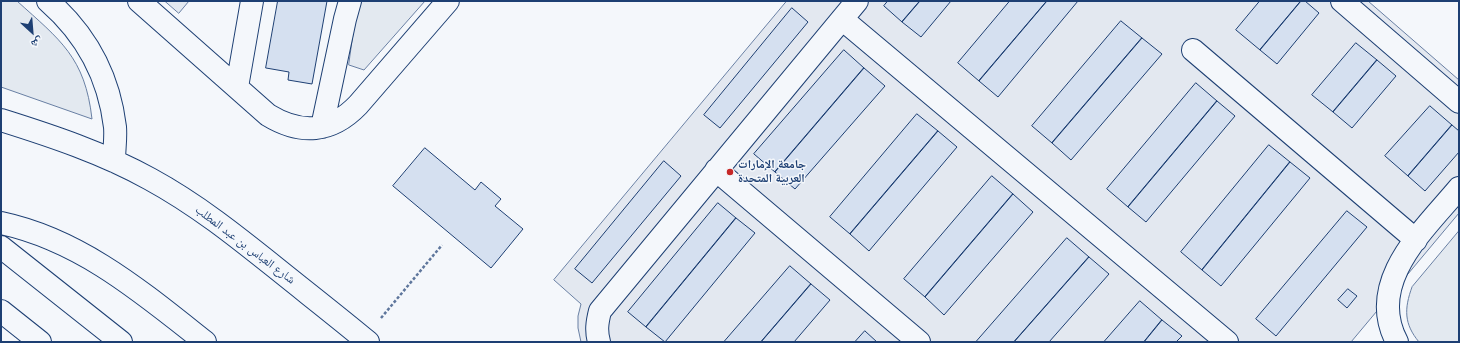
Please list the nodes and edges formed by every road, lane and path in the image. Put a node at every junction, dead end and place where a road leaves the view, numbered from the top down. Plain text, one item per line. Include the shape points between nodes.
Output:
1 (48, 1) edge
2 (139, 1) edge
3 (252, 1) edge
4 (350, 1) edge
5 (448, 1) edge
6 (857, 1) edge
7 (1342, 1) edge
8 (842, 19) junction
9 (1193, 50) dead end
10 (237, 88) junction
11 (1459, 102) edge
12 (1, 120) edge
13 (322, 127) junction
14 (114, 161) junction
15 (716, 170) junction
16 (1459, 188) edge
17 (1, 223) edge
18 (1416, 240) junction
19 (442, 245) dead end
20 (1, 247) edge
21 (1, 311) edge
22 (366, 340) edge
23 (40, 342) edge
24 (121, 342) edge
25 (205, 342) edge
26 (599, 342) edge
27 (919, 342) edge
28 (1227, 342) edge
29 (1397, 342) edge

1 - 14 lane via 72,25 90,49 101,71 115,129
2 - 10 lane
3 - 10 lane
4 - 13 lane
5 - 13 lane via 348,115 336,123
6 - 8 lane
7 - 11 lane
8 - 15 lane
8 - 28 lane
9 - 18 lane
10 - 13 lane via 280,122 308,129
12 - 14 lane, شارع العباس بن عبد المطلب via 59,138
14 - 22 lane, شارع العباس بن عبد المطلب via 175,193 226,228
15 - 26 lane via 600,311 597,321
15 - 27 lane
16 - 18 lane
17 - 25 lane via 52,239 95,260 135,286
18 - 29 lane via 1402,258 1389,290 1389,324
19 - 22 path
20 - 24 lane
21 - 23 lane

